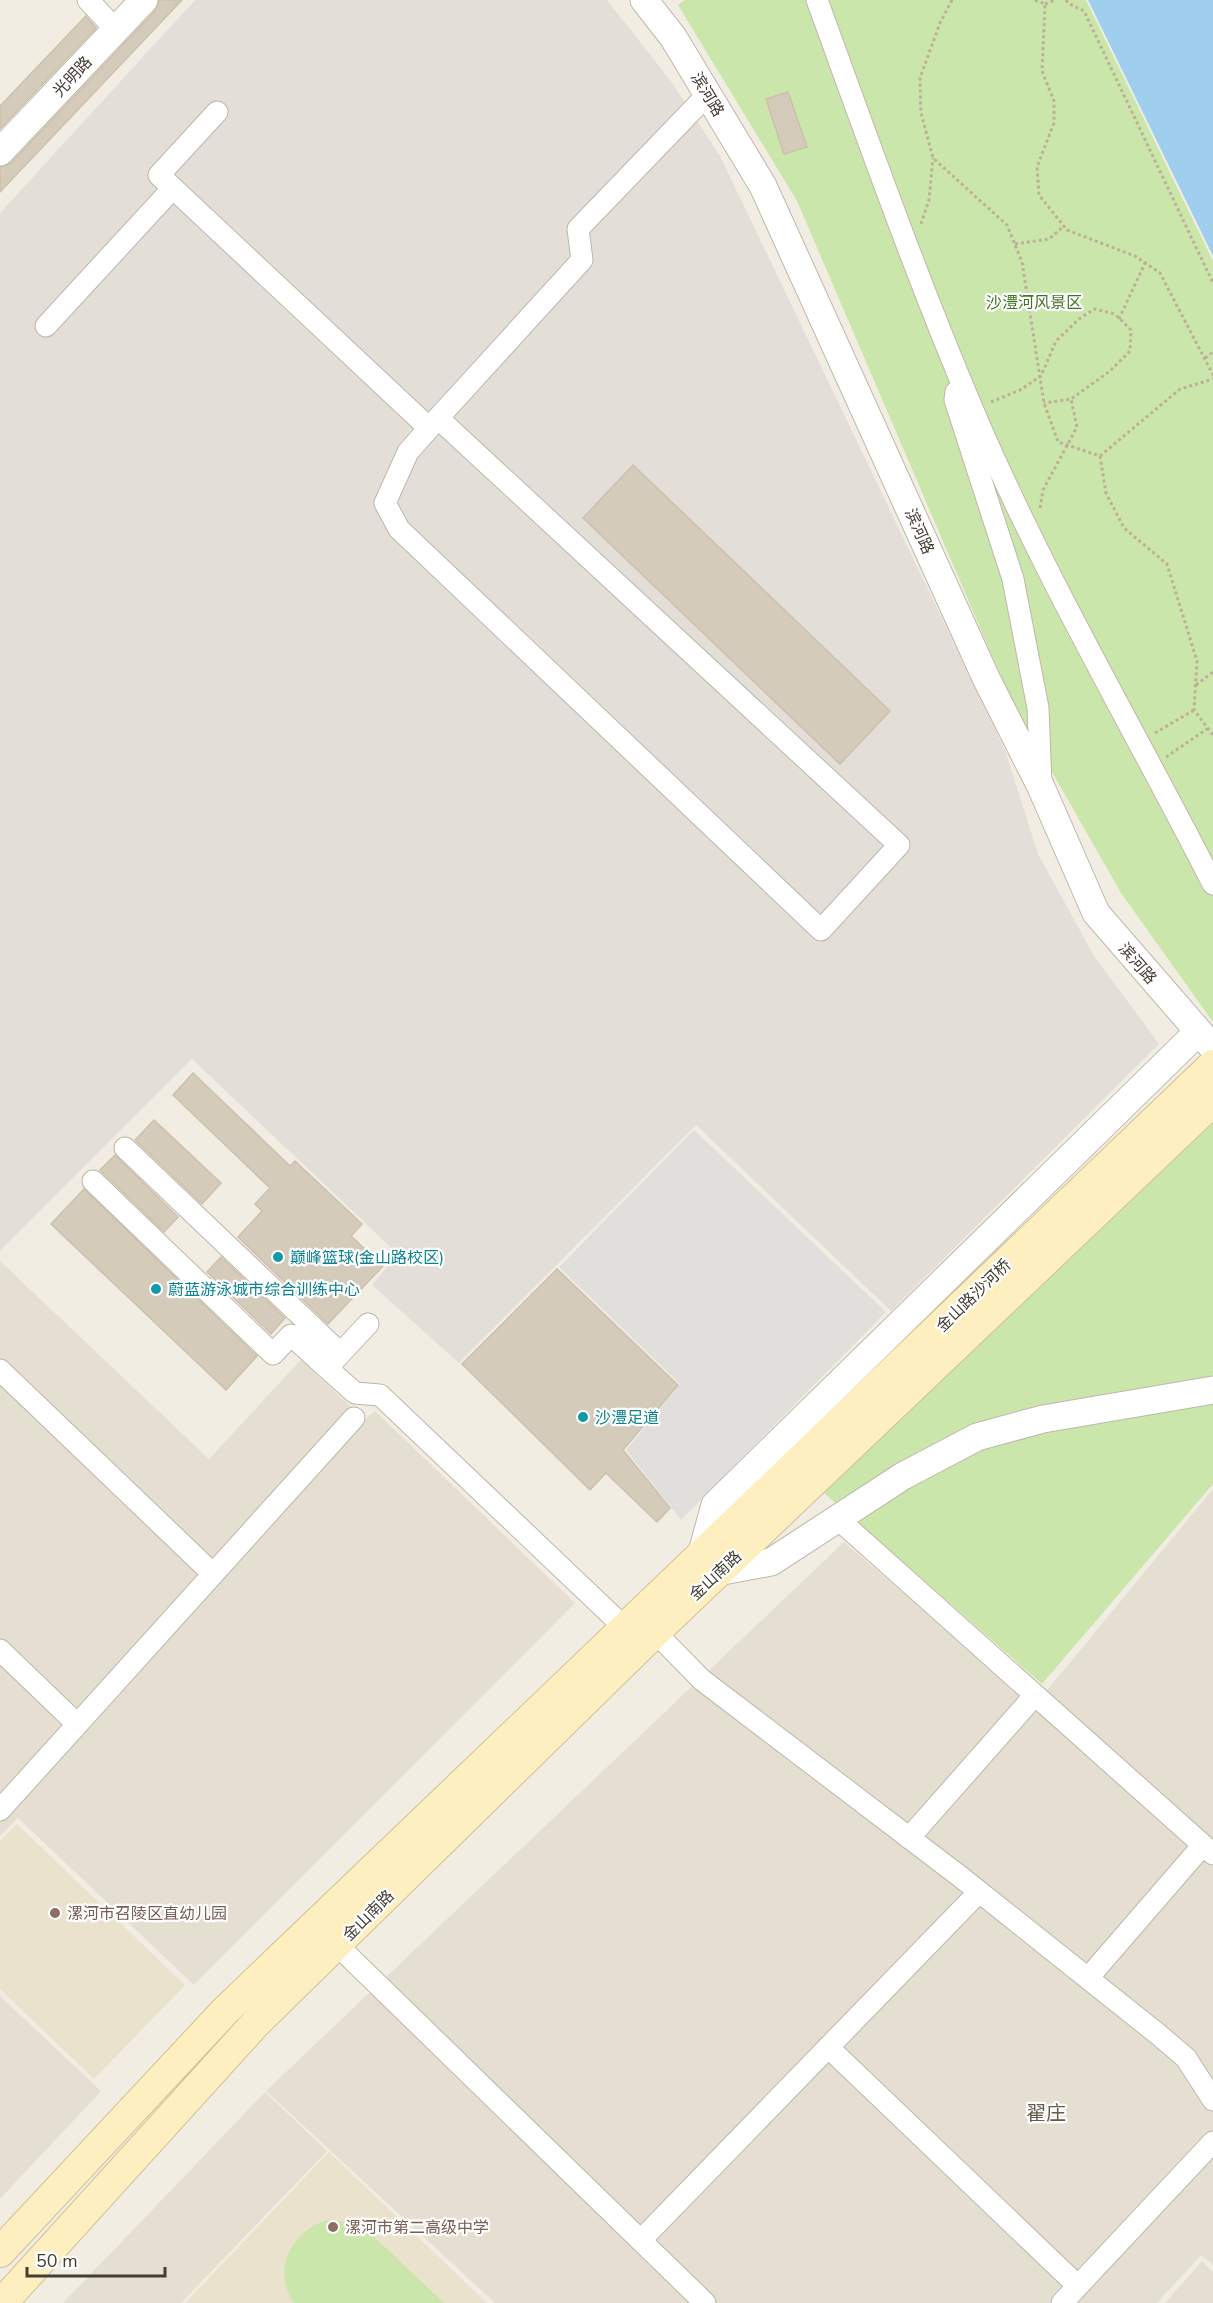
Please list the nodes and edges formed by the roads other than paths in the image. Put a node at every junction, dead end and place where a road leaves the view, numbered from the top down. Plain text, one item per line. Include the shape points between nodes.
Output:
1 (88, 0) edge
2 (144, 0) edge
3 (644, 0) edge
4 (817, 0) edge
5 (116, 30) junction
6 (708, 94) junction
7 (217, 111) dead end
8 (0, 152) edge
9 (172, 188) junction
10 (46, 326) dead end
11 (957, 369) junction
12 (434, 423) junction
13 (1041, 787) junction
14 (1213, 884) edge
15 (1205, 1040) edge
16 (1213, 1065) edge
17 (1213, 1101) edge
18 (125, 1148) dead end
19 (93, 1181) dead end
20 (368, 1324) dead end
21 (333, 1360) junction
22 (0, 1370) edge
23 (1212, 1389) edge
24 (354, 1418) dead end
25 (838, 1519) junction
26 (741, 1534) junction
27 (709, 1564) junction
28 (212, 1574) junction
29 (625, 1629) junction
30 (655, 1632) junction
31 (0, 1650) edge
32 (1035, 1695) junction
33 (77, 1724) junction
34 (0, 1810) edge
35 (909, 1838) junction
36 (1208, 1849) edge
37 (979, 1892) junction
38 (337, 1945) junction
39 (1088, 1978) junction
40 (828, 2047) junction
41 (1213, 2100) edge
42 (1213, 2142) edge
43 (641, 2240) junction
44 (0, 2252) edge
45 (1078, 2286) junction
46 (2, 2303) edge
47 (705, 2303) edge
48 (1062, 2303) edge

1 - 5 street
2 - 5 street, 光明路
3 - 6 street, 滨河路 via 673,37
4 - 11 street
5 - 8 street, 光明路
6 - 12 street via 578,230 582,260
6 - 13 street, 滨河路 via 763,186 986,678
7 - 9 street via 159,175
9 - 10 street
9 - 12 street
11 - 13 street via 955,399 1013,579 1038,708
11 - 14 street via 1035,544
12 - 12 street via 408,452 385,503 399,529 821,930 899,845
13 - 15 street, 滨河路 via 1096,913
15 - 27 street via 715,1505
16 - 26 main road, 金山路沙河桥
17 - 26 main road, 金山路沙河桥
18 - 21 street
19 - 21 street via 273,1354 291,1335
20 - 21 street
21 - 29 street via 355,1393 380,1395
22 - 28 street
23 - 25 street via 1043,1419 977,1437 903,1476
24 - 28 street
25 - 27 street via 771,1562
25 - 32 street
26 - 27 main road, 金山南路
27 - 29 main road, 金山南路
27 - 30 main road, 金山南路
28 - 33 street
29 - 44 main road, 金山南路 via 225,2011
30 - 35 street via 702,1680
30 - 38 main road, 金山南路
31 - 33 street
32 - 35 street
32 - 36 street
33 - 34 street
35 - 37 street
36 - 39 street
37 - 39 street
37 - 40 street
38 - 43 street
38 - 46 main road, 金山南路 via 255,2024
39 - 41 street via 1186,2058
40 - 43 street
40 - 45 street
42 - 45 street
43 - 47 street
45 - 48 street

